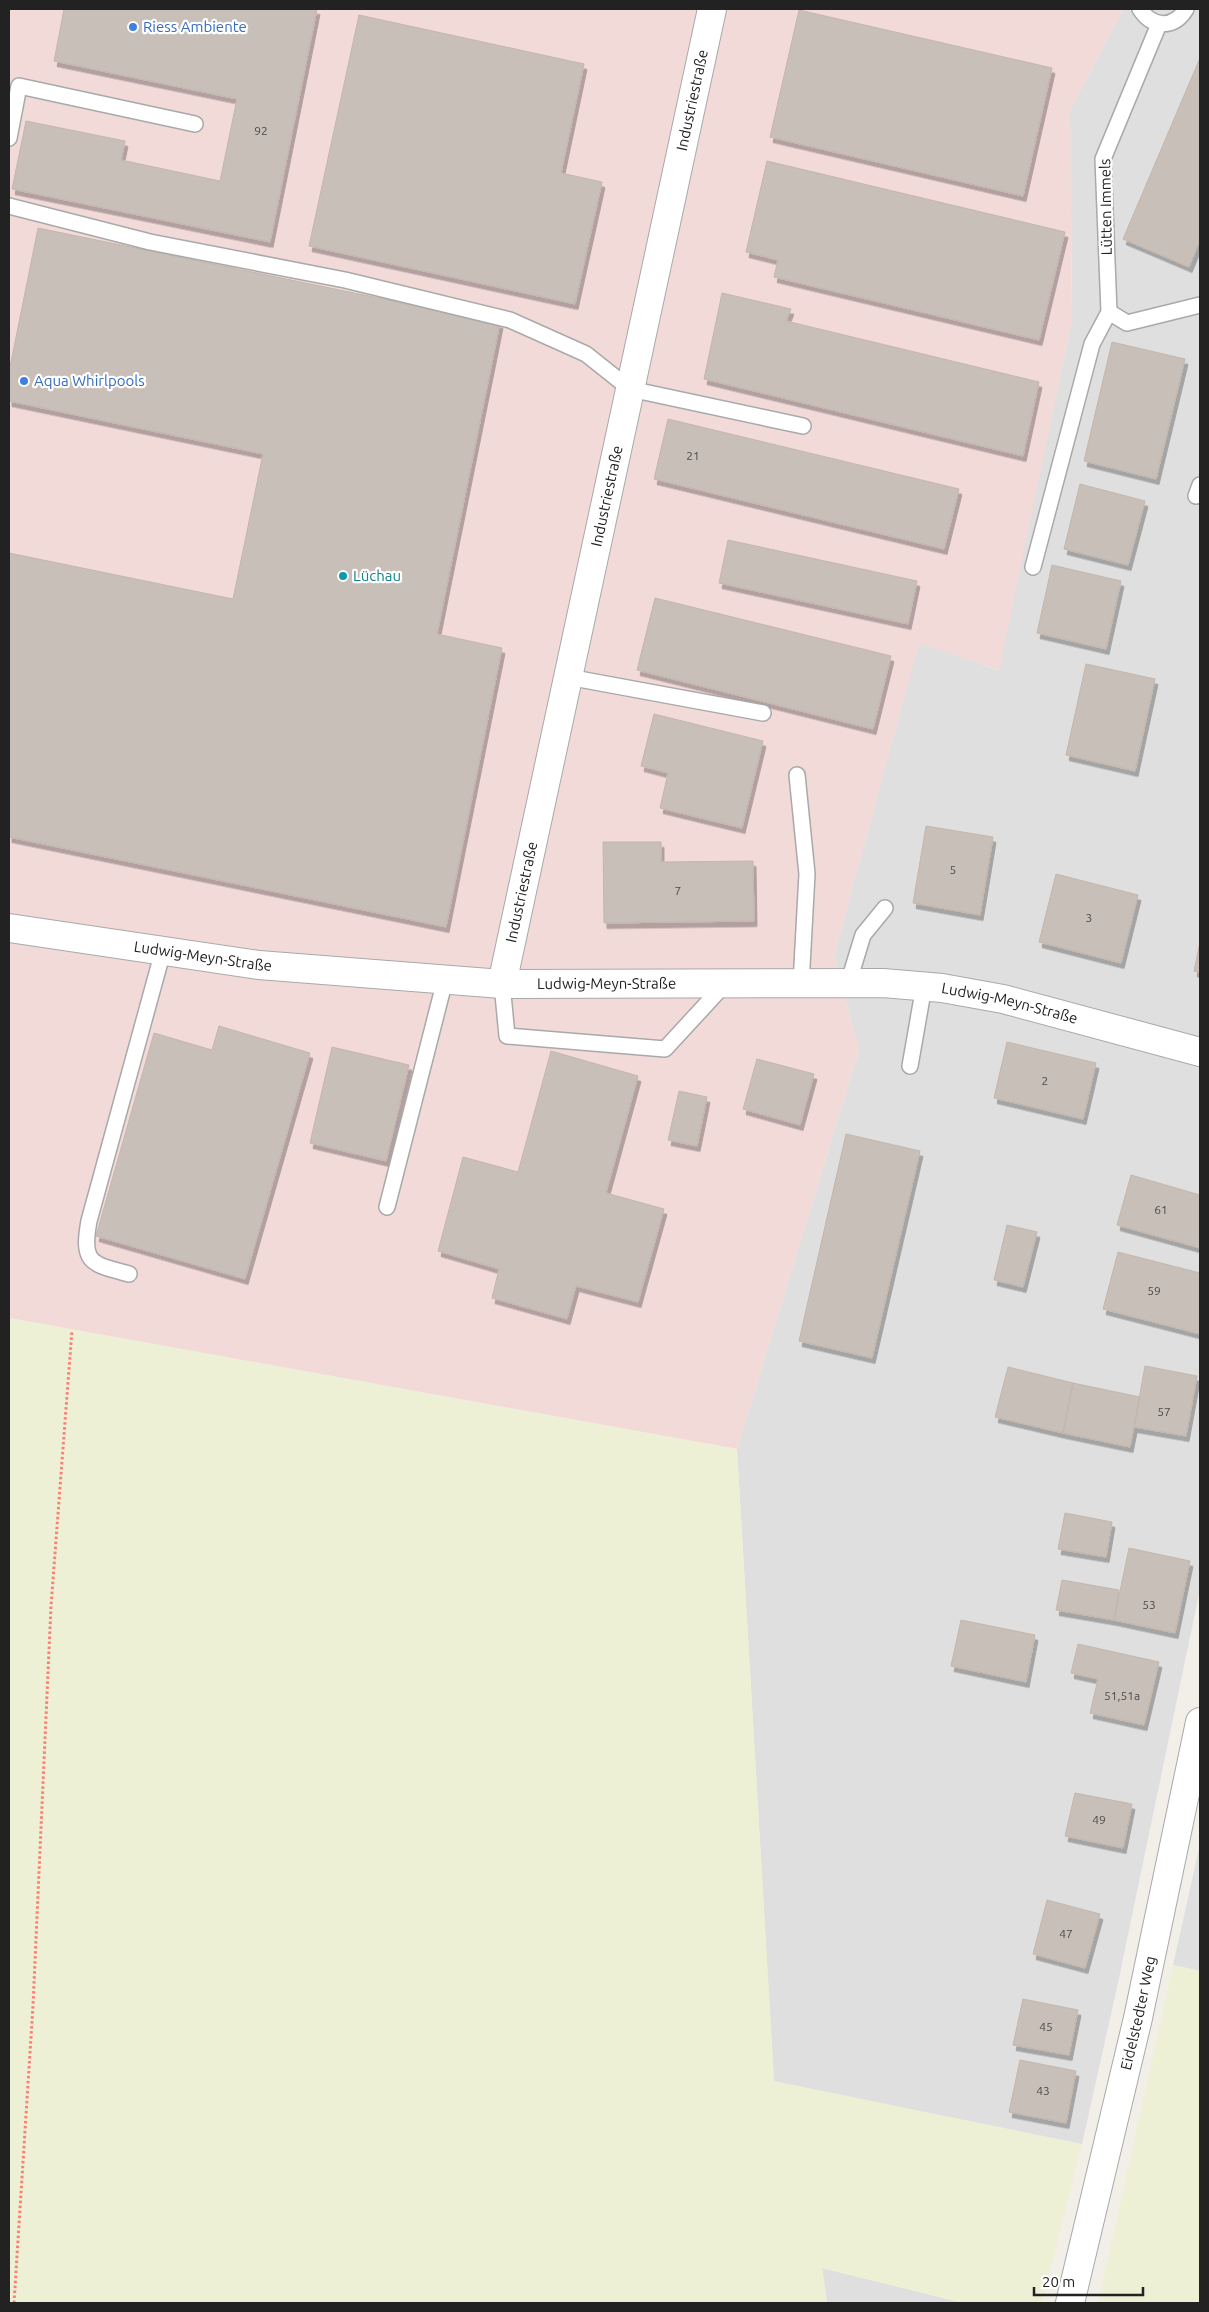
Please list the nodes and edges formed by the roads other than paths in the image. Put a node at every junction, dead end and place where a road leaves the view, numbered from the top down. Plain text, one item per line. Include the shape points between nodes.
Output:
1 (712, 9) edge
2 (1140, 9) edge
3 (1186, 9) edge
4 (1159, 24) junction
5 (14, 85) edge
6 (195, 124) dead end
7 (9, 138) edge
8 (9, 206) edge
9 (1200, 305) edge
10 (1109, 312) junction
11 (630, 390) junction
12 (804, 426) dead end
13 (1033, 567) dead end
14 (568, 677) junction
15 (763, 713) dead end
16 (797, 776) dead end
17 (885, 908) dead end
18 (9, 928) edge
19 (163, 951) junction
20 (445, 980) junction
21 (502, 984) junction
22 (801, 984) junction
23 (848, 984) junction
24 (724, 985) junction
25 (924, 986) junction
26 (1200, 1052) edge
27 (910, 1066) dead end
28 (387, 1208) dead end
29 (129, 1274) dead end
30 (1200, 1722) edge
31 (1070, 2303) edge

1 - 11 street, Industriestraße
2 - 4 lane via 1151,21
3 - 4 lane via 1175,21
4 - 10 lane, Lütten Immels via 1103,159
5 - 6 lane
5 - 7 lane
8 - 11 lane via 150,242 345,280 510,320 586,354
9 - 10 lane via 1127,323
10 - 13 lane via 1092,344
11 - 12 lane
11 - 14 street, Industriestraße
14 - 15 lane
14 - 21 street, Industriestraße
16 - 22 lane via 807,874
17 - 23 lane via 862,935
18 - 19 street, Ludwig-Meyn-Straße
19 - 20 street, Ludwig-Meyn-Straße via 259,965
19 - 29 lane via 85,1242 97,1266
20 - 21 street, Ludwig-Meyn-Straße
20 - 28 lane
21 - 24 street, Ludwig-Meyn-Straße
21 - 24 lane via 507,1036 665,1049
22 - 23 street, Ludwig-Meyn-Straße
22 - 24 street, Ludwig-Meyn-Straße
23 - 25 street, Ludwig-Meyn-Straße
25 - 26 street, Ludwig-Meyn-Straße via 1003,999
25 - 27 lane
30 - 31 street, Eidelstedter Weg via 1138,2018

